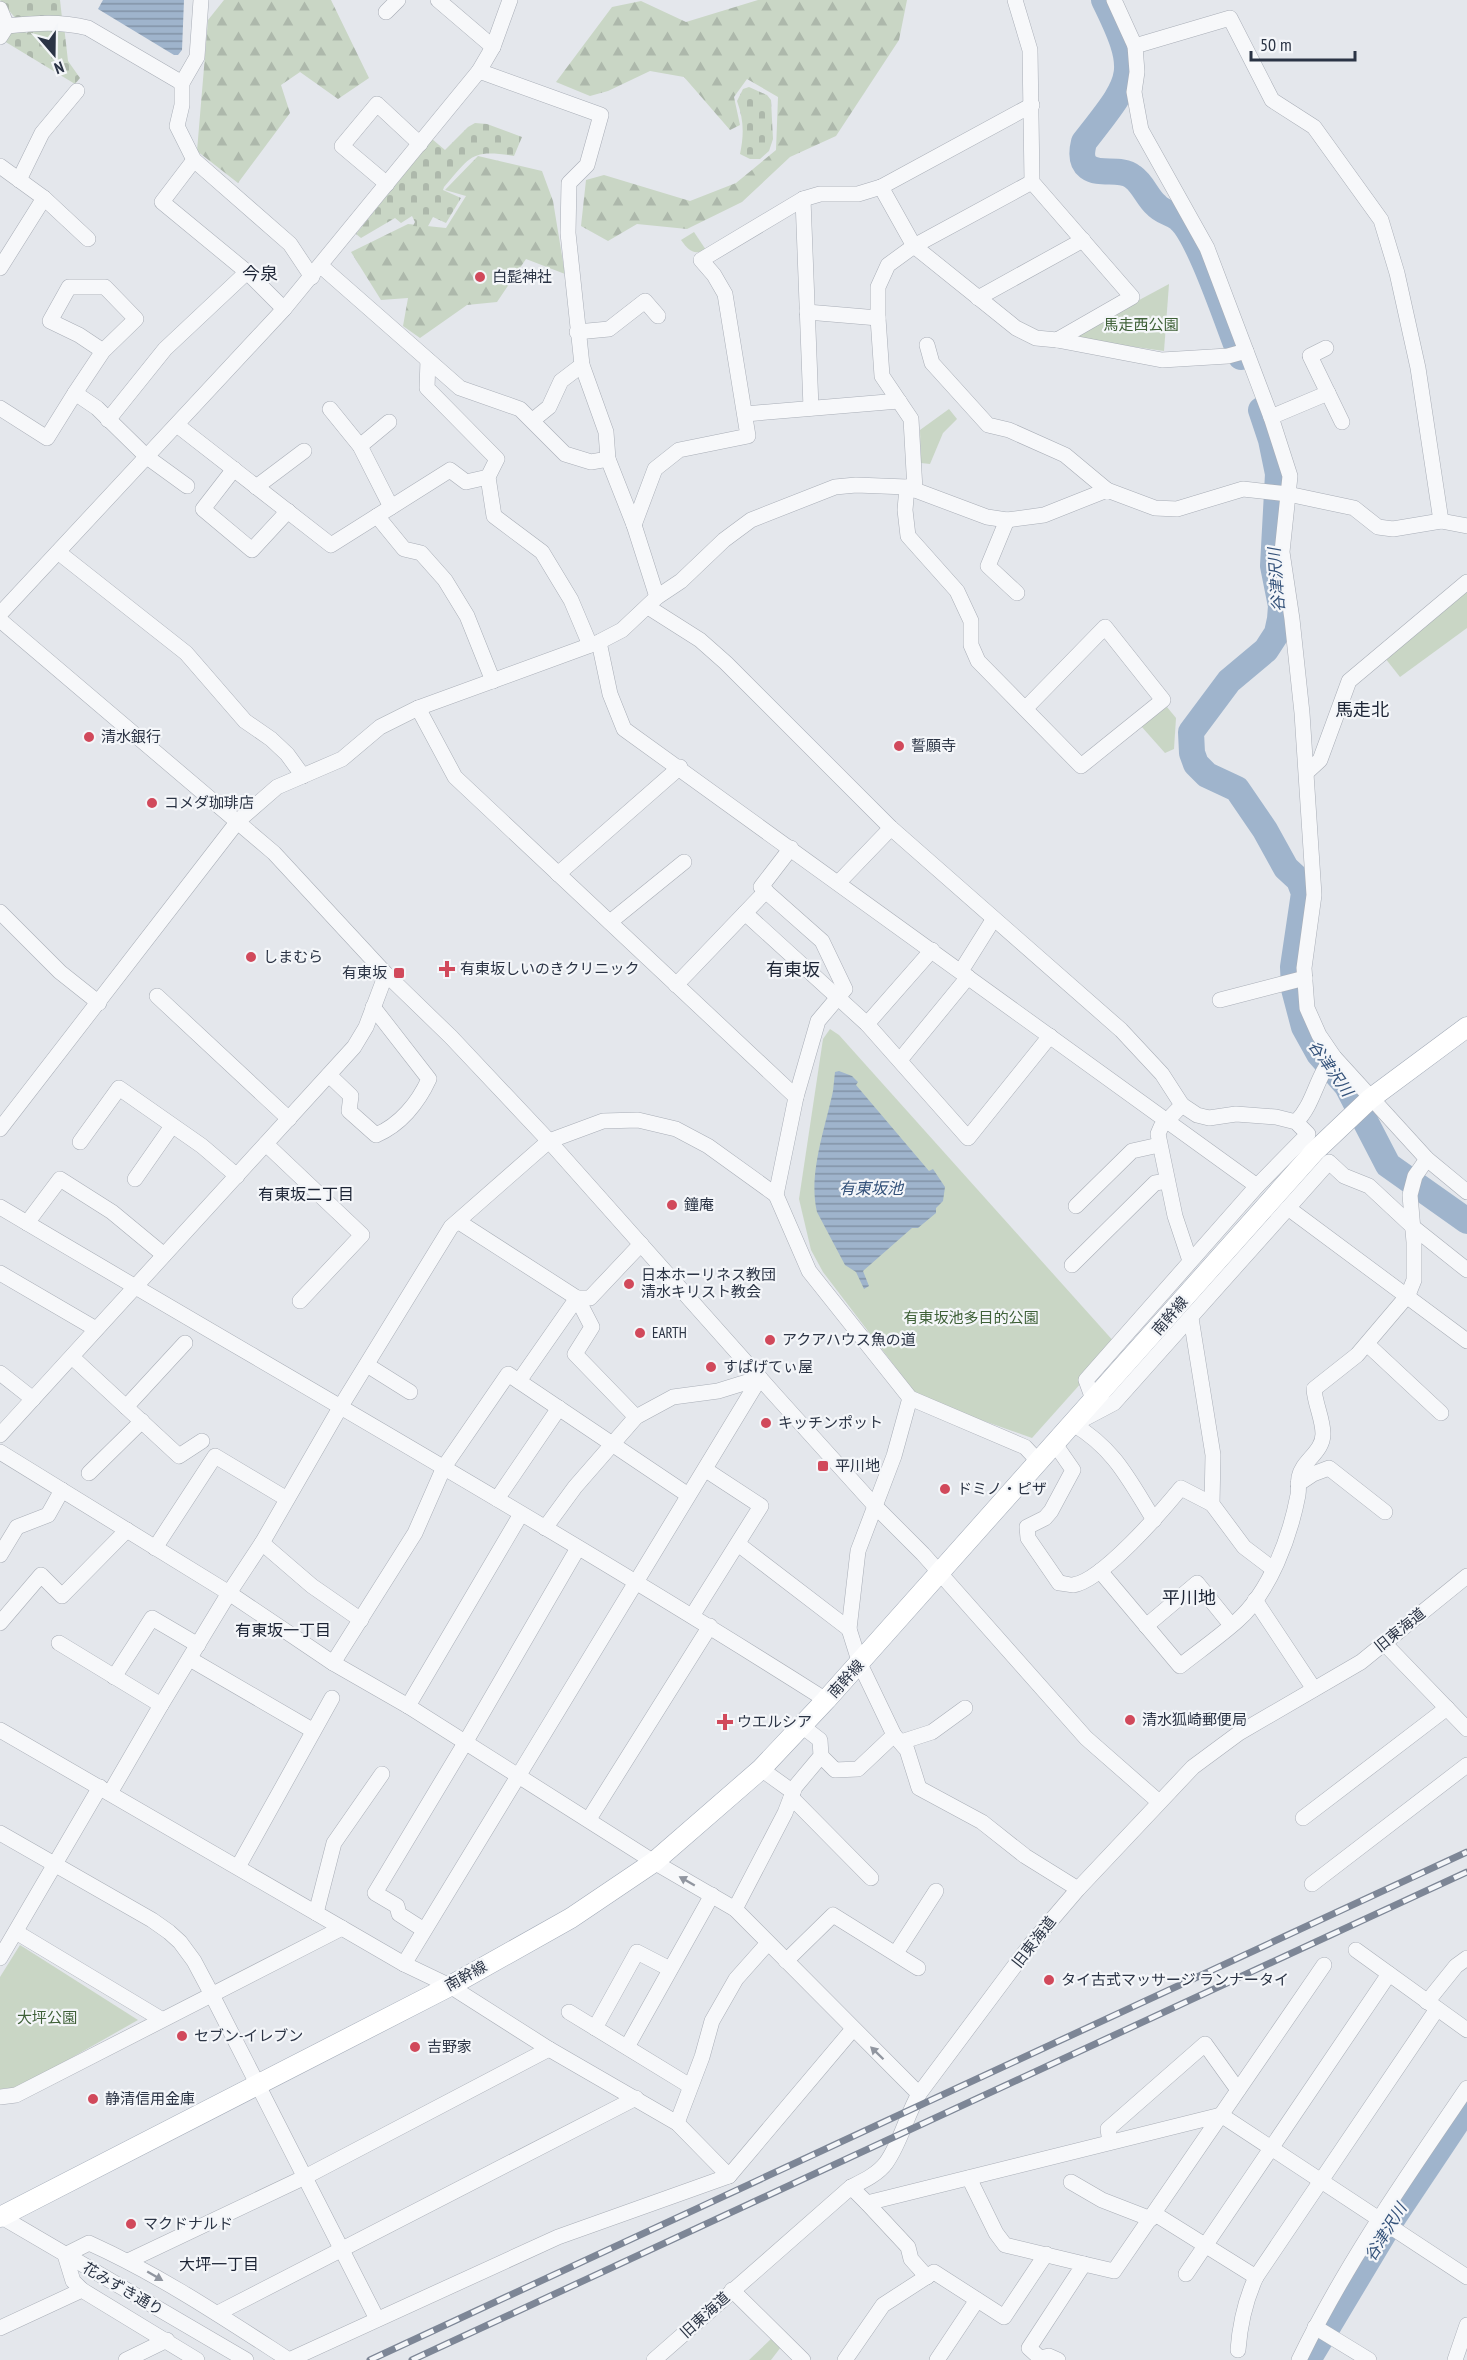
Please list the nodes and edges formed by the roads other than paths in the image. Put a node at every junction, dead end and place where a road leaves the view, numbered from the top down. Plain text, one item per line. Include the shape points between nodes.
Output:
1 (201, 0) edge
2 (398, 0) edge
3 (438, 0) edge
4 (510, 0) edge
5 (1015, 0) edge
6 (1114, 0) edge
7 (0, 9) edge
8 (386, 12) dead end
9 (4, 32) edge
10 (1135, 46) junction
11 (493, 47) junction
12 (479, 71) junction
13 (182, 83) junction
14 (77, 90) dead end
15 (1032, 105) junction
16 (420, 144) junction
17 (194, 160) junction
18 (0, 166) edge
19 (19, 180) junction
20 (1032, 182) junction
21 (387, 184) junction
22 (881, 187) junction
23 (44, 198) junction
24 (803, 199) junction
25 (88, 239) dead end
26 (1083, 240) junction
27 (914, 246) junction
28 (0, 268) edge
29 (247, 272) junction
30 (316, 272) junction
31 (978, 298) junction
32 (284, 309) junction
33 (807, 312) junction
34 (658, 316) dead end
35 (878, 318) junction
36 (578, 332) junction
37 (1057, 340) junction
38 (927, 345) dead end
39 (1326, 348) dead end
40 (103, 351) junction
41 (1246, 351) junction
42 (428, 360) junction
43 (582, 365) junction
44 (75, 393) junction
45 (1328, 393) junction
46 (899, 401) junction
47 (0, 408) edge
48 (811, 408) junction
49 (330, 409) dead end
50 (745, 414) junction
51 (1271, 417) junction
52 (108, 420) junction
53 (533, 420) junction
54 (389, 422) dead end
55 (1342, 422) dead end
56 (177, 425) junction
57 (360, 446) junction
58 (304, 451) dead end
59 (147, 458) junction
60 (608, 459) junction
61 (234, 469) junction
62 (488, 477) junction
63 (186, 486) dead end
64 (256, 486) junction
65 (911, 489) junction
66 (1107, 490) junction
67 (1288, 494) junction
68 (391, 507) junction
69 (288, 511) junction
70 (377, 516) junction
71 (1007, 520) junction
72 (1441, 521) junction
73 (634, 525) junction
74 (1467, 526) edge
75 (58, 552) junction
76 (1467, 582) edge
77 (1017, 593) dead end
78 (653, 602) junction
79 (0, 615) edge
80 (0, 620) edge
81 (595, 644) junction
82 (493, 681) junction
83 (418, 708) junction
84 (1025, 709) junction
85 (680, 767) junction
86 (1307, 772) junction
87 (303, 776) junction
88 (238, 821) junction
89 (891, 828) junction
90 (791, 848) junction
91 (684, 862) dead end
92 (558, 874) junction
93 (839, 882) junction
94 (766, 891) junction
95 (0, 912) edge
96 (745, 913) junction
97 (993, 920) junction
98 (610, 922) junction
99 (932, 950) junction
100 (386, 974) junction
101 (964, 974) junction
102 (1305, 978) junction
103 (676, 985) junction
104 (157, 996) dead end
105 (839, 999) junction
106 (1220, 1000) dead end
107 (99, 1003) junction
108 (373, 1007) junction
109 (867, 1024) junction
110 (1467, 1027) edge
111 (1050, 1036) junction
112 (1334, 1057) junction
113 (900, 1060) junction
114 (329, 1075) junction
115 (796, 1097) junction
116 (1370, 1099) junction
117 (1182, 1105) junction
118 (289, 1119) junction
119 (1168, 1120) junction
120 (1296, 1122) junction
121 (172, 1126) junction
122 (0, 1128) edge
123 (549, 1141) junction
124 (80, 1142) dead end
125 (266, 1144) junction
126 (1159, 1145) junction
127 (1426, 1159) junction
128 (237, 1176) junction
129 (135, 1179) dead end
130 (1167, 1181) junction
131 (1257, 1186) junction
132 (1467, 1192) edge
133 (776, 1195) junction
134 (1076, 1206) dead end
135 (0, 1207) edge
136 (1288, 1208) junction
137 (459, 1222) junction
138 (27, 1223) junction
139 (1413, 1227) junction
140 (641, 1244) junction
141 (164, 1255) junction
142 (1190, 1261) junction
143 (1072, 1265) dead end
144 (1467, 1270) edge
145 (0, 1273) edge
146 (135, 1287) junction
147 (1408, 1295) junction
148 (577, 1298) junction
149 (300, 1301) dead end
150 (1191, 1318) junction
151 (96, 1329) junction
152 (1467, 1341) edge
153 (185, 1343) dead end
154 (1367, 1344) junction
155 (72, 1357) junction
156 (367, 1365) junction
157 (0, 1372) edge
158 (760, 1378) junction
159 (519, 1382) junction
160 (410, 1392) dead end
161 (910, 1398) junction
162 (33, 1399) junction
163 (1094, 1402) junction
164 (341, 1406) junction
165 (126, 1407) junction
166 (559, 1408) junction
167 (1441, 1413) dead end
168 (636, 1418) junction
169 (142, 1421) junction
170 (1073, 1424) junction
171 (0, 1436) edge
172 (202, 1441) dead end
173 (1055, 1444) junction
174 (613, 1445) junction
175 (0, 1452) edge
176 (1039, 1462) junction
177 (444, 1467) junction
178 (706, 1470) junction
179 (89, 1473) dead end
180 (1299, 1484) junction
181 (62, 1490) junction
182 (688, 1496) junction
183 (287, 1499) junction
184 (497, 1499) junction
185 (1212, 1504) junction
186 (876, 1507) junction
187 (1385, 1512) dead end
188 (521, 1514) junction
189 (1154, 1520) junction
190 (545, 1528) junction
191 (127, 1530) junction
192 (262, 1543) junction
193 (738, 1544) junction
194 (155, 1548) junction
195 (578, 1548) junction
196 (0, 1555) edge
197 (1273, 1569) junction
198 (1100, 1571) junction
199 (939, 1574) junction
200 (1467, 1577) edge
201 (638, 1582) junction
202 (229, 1593) junction
203 (1255, 1600) junction
204 (692, 1616) junction
205 (361, 1620) junction
206 (0, 1623) edge
207 (1232, 1625) junction
208 (710, 1626) junction
209 (1146, 1626) junction
210 (849, 1629) junction
211 (1384, 1642) junction
212 (59, 1643) dead end
213 (198, 1645) junction
214 (190, 1659) junction
215 (333, 1663) junction
216 (860, 1664) junction
217 (114, 1677) junction
218 (1314, 1689) junction
219 (332, 1698) dead end
220 (826, 1700) junction
221 (161, 1705) junction
222 (408, 1706) junction
223 (965, 1708) dead end
224 (1447, 1708) junction
225 (802, 1726) junction
226 (1467, 1729) edge
227 (0, 1730) edge
228 (312, 1730) junction
229 (897, 1738) junction
230 (465, 1743) junction
231 (820, 1756) junction
232 (1467, 1765) edge
233 (761, 1769) junction
234 (382, 1774) dead end
235 (519, 1777) junction
236 (105, 1790) junction
237 (792, 1795) junction
238 (1159, 1802) junction
239 (1303, 1818) dead end
240 (589, 1819) junction
241 (0, 1833) edge
242 (654, 1862) junction
243 (55, 1865) junction
244 (238, 1867) junction
245 (872, 1878) dead end
246 (1312, 1884) dead end
247 (1077, 1889) junction
248 (936, 1891) dead end
249 (712, 1895) junction
250 (735, 1909) junction
251 (316, 1913) junction
252 (342, 1928) junction
253 (424, 1930) junction
254 (16, 1932) junction
255 (768, 1943) junction
256 (1356, 1950) dead end
257 (896, 1953) junction
258 (0, 1958) edge
259 (1467, 1958) edge
260 (786, 1961) junction
261 (404, 1964) junction
262 (1324, 1965) dead end
263 (918, 1968) dead end
264 (670, 1969) junction
265 (1389, 1974) junction
266 (450, 1986) junction
267 (212, 1993) junction
268 (1432, 2006) junction
269 (569, 2012) dead end
270 (161, 2019) junction
271 (596, 2028) junction
272 (853, 2029) junction
273 (1467, 2030) edge
274 (627, 2047) junction
275 (549, 2049) junction
276 (258, 2085) junction
277 (690, 2086) junction
278 (1467, 2088) edge
279 (1238, 2090) junction
280 (919, 2094) junction
281 (0, 2097) edge
282 (636, 2098) junction
283 (1221, 2115) junction
284 (677, 2123) junction
285 (1110, 2142) junction
286 (1271, 2149) junction
287 (729, 2176) junction
288 (305, 2177) junction
289 (969, 2178) junction
290 (1322, 2180) junction
291 (1071, 2182) dead end
292 (851, 2187) junction
293 (867, 2203) junction
294 (0, 2217) edge
295 (1153, 2217) junction
296 (1377, 2219) junction
297 (1205, 2245) junction
298 (341, 2249) junction
299 (1046, 2254) junction
300 (65, 2255) junction
301 (128, 2261) junction
302 (1084, 2264) junction
303 (1186, 2274) dead end
304 (927, 2277) junction
305 (1256, 2277) junction
306 (1467, 2277) edge
307 (82, 2290) junction
308 (732, 2290) junction
309 (977, 2300) junction
310 (218, 2313) junction
311 (377, 2319) junction
312 (1467, 2325) edge
313 (1315, 2327) junction
314 (0, 2328) edge
315 (167, 2340) junction
316 (1238, 2350) dead end
317 (1353, 2356) edge
318 (126, 2360) edge
319 (197, 2360) edge
320 (246, 2360) edge
321 (289, 2360) edge
322 (654, 2360) edge
323 (803, 2360) edge
324 (845, 2360) edge
325 (937, 2360) edge
326 (1058, 2360) edge
327 (1299, 2360) edge
328 (1369, 2360) edge
329 (1455, 2360) edge

1 - 13 street via 197,57
2 - 8 street
3 - 11 street
4 - 11 street
5 - 15 street via 1030,50
6 - 10 street
7 - 9 street
9 - 13 street via 63,22 88,28
10 - 41 street via 1134,92 1141,130 1207,249
10 - 72 street via 1230,18 1272,100 1314,127 1382,220 1418,368
11 - 12 street
12 - 16 street
12 - 36 street via 601,115 587,165 569,183 568,233
13 - 17 street via 177,126
14 - 19 street via 42,133
15 - 20 street
15 - 22 street
16 - 21 street
16 - 21 street via 377,104 342,146
17 - 29 street via 162,202
17 - 30 street via 290,244
18 - 19 street
19 - 23 street
20 - 26 street
20 - 27 street
21 - 30 street
22 - 24 street via 858,194 820,194
22 - 27 street
23 - 25 street
23 - 28 street
24 - 33 street
24 - 50 street via 701,260 725,294
26 - 31 street
26 - 37 street via 1132,297
27 - 31 street
27 - 35 street via 888,265 878,287
29 - 32 street
29 - 52 street via 165,349
30 - 32 street
30 - 42 street
31 - 37 street via 1016,328 1036,338
32 - 56 street
33 - 35 street
33 - 48 street
34 - 36 street via 645,301 609,329
35 - 46 street via 882,376
36 - 43 street
37 - 41 street via 1162,360 1228,356
38 - 66 street via 932,363 988,425 1065,455
39 - 45 street via 1310,356
40 - 40 street via 136,319 105,287 69,287 50,321
40 - 44 street
41 - 51 street
42 - 53 street via 460,388 520,409
42 - 62 street via 427,388 497,459
43 - 53 street via 561,381 549,407
43 - 60 street via 606,432
44 - 47 street via 47,438
44 - 52 street
45 - 51 street
45 - 55 street
46 - 48 street
46 - 65 street via 911,418
48 - 50 street
49 - 57 street
50 - 73 street via 748,436 679,450 655,469
51 - 67 street via 1290,476
52 - 59 street
53 - 60 street via 566,454 591,462
54 - 57 street
56 - 59 street
56 - 61 street
57 - 68 street
58 - 64 street
59 - 63 street
59 - 75 street
60 - 73 street
61 - 64 street
61 - 69 street via 203,509 252,550
62 - 68 street via 466,482 450,470
62 - 81 street via 494,516 542,552
64 - 69 street
65 - 71 street via 987,517
65 - 78 street via 836,487 751,520
65 - 84 street via 905,510 908,536 957,591 971,621 971,645 978,662
66 - 67 street via 1155,508 1178,509 1243,489
66 - 71 street via 1044,515
67 - 72 street via 1354,508 1378,527 1393,529
67 - 86 street via 1281,552 1292,619
68 - 70 street
69 - 70 street via 331,544
70 - 82 street via 404,549 421,553 446,580 467,616
71 - 77 street via 988,566
72 - 74 street
73 - 78 street
75 - 79 street
75 - 87 street via 186,653 245,721 287,754
76 - 86 street via 1349,681 1320,760
78 - 81 street via 622,630
78 - 89 street via 726,663
80 - 88 street
81 - 82 street
81 - 85 street via 624,729
82 - 83 street
83 - 87 street via 380,727 342,759
83 - 92 street via 455,777
84 - 84 street via 1081,765 1163,700 1105,627
85 - 90 street
85 - 92 street
86 - 102 street via 1314,895
87 - 88 street via 277,787
88 - 100 street via 274,853
88 - 107 street
89 - 93 street
89 - 97 street
90 - 93 street
90 - 94 street via 761,887
91 - 98 street
92 - 98 street
93 - 99 street
94 - 96 street
94 - 105 street via 822,941 845,989
95 - 107 street via 60,972
96 - 103 street
96 - 105 street
97 - 101 street
97 - 117 street via 1121,1030 1162,1074
98 - 103 street
99 - 101 street
99 - 109 street
100 - 108 street
100 - 123 street
101 - 111 street
101 - 113 street
102 - 106 street
102 - 112 street via 1307,1008
103 - 115 street
104 - 118 street
105 - 109 street
105 - 115 street via 818,1021
107 - 122 street
108 - 114 street via 354,1047
108 - 114 street via 429,1079 421,1096 392,1129 376,1135 349,1111 351,1096
109 - 113 street
110 - 116 main road, 南幹線
111 - 113 street via 968,1138
111 - 119 street
112 - 116 street
112 - 120 street via 1305,1113
114 - 118 street
115 - 133 street
116 - 127 street
116 - 163 main road, 南幹線 via 1314,1152
117 - 119 street
117 - 120 street via 1209,1118 1236,1114 1276,1116
118 - 125 street
119 - 126 street via 1158,1134
119 - 131 street
120 - 131 street via 1308,1134
121 - 124 street via 119,1088
121 - 128 street
121 - 129 street
123 - 133 street via 603,1121 638,1120 676,1129 708,1146
123 - 137 street
123 - 140 street
125 - 128 street
125 - 149 street via 362,1235
126 - 130 street
126 - 134 street via 1132,1151
127 - 132 street
127 - 139 street via 1415,1176 1410,1196
128 - 141 street
130 - 142 street
130 - 143 street via 1155,1184
131 - 142 street
133 - 161 street via 809,1271
135 - 138 street
136 - 139 street via 1329,1162 1344,1176 1369,1186
136 - 147 street
136 - 150 street
137 - 148 street
137 - 156 street via 451,1227
138 - 141 street via 60,1179 112,1212
138 - 146 street
139 - 144 street
139 - 147 street via 1414,1280
140 - 148 street via 590,1298
140 - 158 street
141 - 146 street
142 - 163 street via 1086,1380
145 - 151 street
146 - 151 street
146 - 164 street
147 - 152 street
147 - 154 street
148 - 159 street
148 - 168 street via 592,1327 575,1354
150 - 170 street via 1114,1403
150 - 185 street via 1213,1455
151 - 155 street
153 - 165 street
154 - 167 street
154 - 180 street via 1314,1389 1323,1435 1299,1475
155 - 162 street
155 - 165 street
156 - 160 street
156 - 164 street
157 - 162 street
158 - 168 street via 718,1391 673,1397
158 - 178 street
158 - 186 street
159 - 166 street
159 - 177 street via 508,1374
161 - 176 street via 1025,1447
161 - 186 street
162 - 171 street
163 - 170 main road, 南幹線
164 - 177 street
164 - 183 street
165 - 169 street
166 - 174 street
166 - 184 street
168 - 174 street
169 - 172 street via 179,1456
169 - 179 street
170 - 173 main road, 南幹線
170 - 189 street via 1113,1456
173 - 176 main road, 南幹線
173 - 198 street via 1073,1470 1051,1511 1027,1527 1028,1538 1059,1583 1074,1585
174 - 182 street
174 - 190 street
175 - 181 street
176 - 199 main road, 南幹線
177 - 184 street
177 - 205 street via 415,1533
178 - 182 street
178 - 193 street via 761,1506
180 - 187 street via 1329,1468
180 - 197 street via 1291,1522
181 - 191 street
181 - 196 street via 48,1515 17,1527
182 - 201 street
183 - 192 street
183 - 194 street via 215,1456
184 - 188 street
185 - 189 street via 1181,1488
185 - 197 street via 1244,1547
186 - 199 street
186 - 210 street via 858,1551
188 - 190 street
188 - 222 street
189 - 198 street
190 - 195 street
191 - 194 street
191 - 206 street via 62,1596 41,1575
192 - 202 street
192 - 205 street via 312,1586
193 - 204 street
193 - 210 street
194 - 202 street
195 - 201 street
195 - 230 street
197 - 203 street
198 - 209 street
199 - 216 main road, 南幹線
199 - 238 street via 1086,1738
200 - 211 street, 旧東海道
201 - 204 street
201 - 235 street
202 - 213 street
202 - 215 street
203 - 207 street
203 - 218 street
204 - 208 street
205 - 215 street
207 - 209 street via 1180,1666
207 - 209 street via 1197,1583
208 - 220 street
208 - 240 street
210 - 216 street
211 - 218 street, 旧東海道 via 1361,1662
211 - 224 street
212 - 217 street
213 - 214 street
213 - 217 street via 152,1618
214 - 221 street
214 - 228 street
215 - 222 street
216 - 220 main road, 南幹線
216 - 229 street
217 - 221 street
218 - 238 street, 旧東海道 via 1215,1749
219 - 228 street
220 - 225 main road, 南幹線
221 - 236 street
222 - 230 street
223 - 229 street via 932,1732
224 - 226 street
224 - 239 street
225 - 231 street via 819,1740
225 - 233 main road, 南幹線
227 - 236 street
228 - 244 street
229 - 231 street via 858,1769 835,1770
229 - 247 street via 907,1750 919,1788 982,1822 1025,1856
230 - 235 street
230 - 253 street via 375,1893
231 - 237 street
232 - 246 street
233 - 237 street
233 - 242 main road, 南幹線
234 - 251 street via 334,1843
235 - 240 street
235 - 253 street
236 - 243 street
236 - 244 street
237 - 245 street
237 - 250 street
238 - 247 street, 旧東海道
240 - 242 street
241 - 243 street
249 -> 242 street
242 - 266 main road, 南幹線 via 572,1918
243 - 254 street
243 - 267 street via 168,1932 194,1961
244 - 251 street
247 - 280 street, 旧東海道
248 - 257 street
249 - 250 street
249 - 264 street
250 - 255 street
251 - 252 street
252 - 261 street
252 - 267 street
253 - 261 street
254 - 258 street
254 - 270 street
255 - 260 street
255 - 277 street via 736,1979 712,2021
256 - 265 street
257 - 260 street via 833,1915
257 - 263 street
259 - 268 street via 1456,1966
260 - 272 street
261 - 266 street
262 - 279 street
264 - 271 street via 637,1952
264 - 274 street
265 - 268 street
265 - 286 street
266 - 275 street
266 - 276 main road, 南幹線
267 - 270 street
267 - 276 street
268 - 273 street
268 - 290 street
269 - 271 street
270 - 281 street via 16,2095
271 - 274 street
280 -> 272 street
272 - 287 street
274 - 277 street
275 - 282 street
275 - 288 street
276 - 288 street
276 - 294 main road, 南幹線
277 - 284 street
278 - 296 street
279 - 283 street
279 - 285 street via 1205,2044 1108,2129
280 - 292 street, 旧東海道 via 885,2164
282 - 284 street
282 - 298 street
283 - 285 street
283 - 286 street
283 - 295 street
284 - 287 street
285 - 289 street
286 - 290 street
286 - 297 street
287 - 311 street via 558,2237
288 - 298 street
288 - 301 street
289 - 293 street
289 - 299 street via 1005,2245
290 - 296 street
290 - 305 street
291 - 295 street via 1102,2200
292 - 293 street
292 - 308 street, 旧東海道
293 - 304 street via 908,2247 911,2259
294 - 300 street, 花みずき通り
295 - 297 street
295 - 302 street via 1114,2271
296 - 306 street
296 - 313 street
297 - 303 street
297 - 305 street
298 - 310 street
298 - 311 street
299 - 302 street
299 - 309 street via 1004,2317
300 - 301 street via 89,2243
300 - 307 street via 73,2282
300 - 320 street, 花みずき通り
301 -> 310 street
302 - 326 street via 1029,2348 1040,2358
304 - 309 street via 934,2272
304 - 324 street via 883,2305
305 - 316 street via 1240,2322
307 - 314 street
307 - 315 street
308 - 322 street, 旧東海道
308 - 323 street
309 - 325 street
310 - 321 street
311 - 321 street
312 - 329 street
313 - 317 street
313 - 327 street
315 - 318 street
315 - 319 street
317 - 328 street

